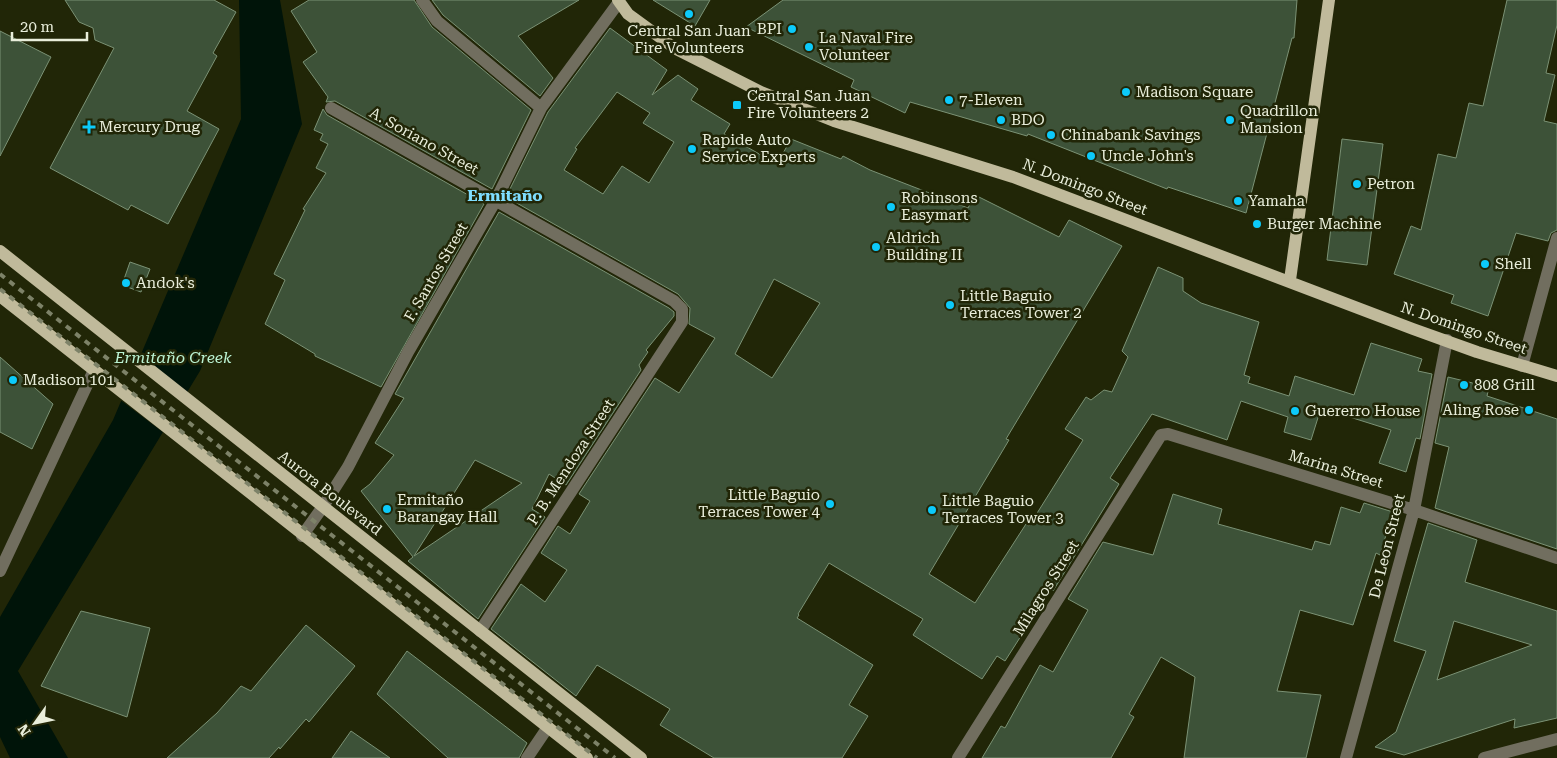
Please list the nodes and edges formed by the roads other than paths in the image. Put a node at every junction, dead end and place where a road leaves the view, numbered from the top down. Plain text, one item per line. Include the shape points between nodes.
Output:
1 (422, 0) edge
2 (1329, 0) edge
3 (618, 1) edge
4 (331, 108) dead end
5 (541, 108) junction
6 (496, 200) junction
7 (1557, 238) edge
8 (0, 251) edge
9 (1290, 280) junction
10 (0, 296) edge
11 (682, 309) joint
12 (1447, 340) junction
13 (1522, 366) junction
14 (94, 370) junction
15 (1557, 376) edge
16 (1161, 435) joint
17 (322, 508) junction
18 (1414, 510) junction
19 (302, 536) junction
20 (1557, 558) edge
21 (0, 571) edge
22 (480, 631) junction
23 (548, 727) junction
24 (1557, 739) edge
25 (527, 758) edge
26 (587, 758) edge
27 (641, 758) edge
28 (958, 758) edge
29 (1346, 758) edge
30 (1484, 758) edge

1 - 5 street via 436,21
2 - 9 main road
3 - 5 street, F. Santos Street
3 - 9 main road, N. Domingo Street via 628,14 676,49 761,92 834,121 1013,177
4 - 6 street, A. Soriano Street
5 - 6 street, F. Santos Street
6 - 11 street, A. Soriano Street via 674,301
6 - 17 street, F. Santos Street
7 - 13 street
8 - 17 main road, Aurora Boulevard
9 - 12 main road, N. Domingo Street
10 - 14 main road
11 - 22 street, P. B. Mendoza Street via 682,322
12 - 13 main road, N. Domingo Street
12 - 18 street, De Leon Street
13 - 15 main road, N. Domingo Street
14 - 19 main road
14 - 21 street
16 - 18 street, Marina Street via 1168,434
16 - 28 street, Milagros Street
17 - 19 street, F. Santos Street
17 - 22 main road, Aurora Boulevard
18 - 20 street, Marina Street
18 - 29 street, De Leon Street
19 - 23 main road
22 - 27 main road, Aurora Boulevard
23 - 25 street
23 - 26 main road
24 - 30 street

